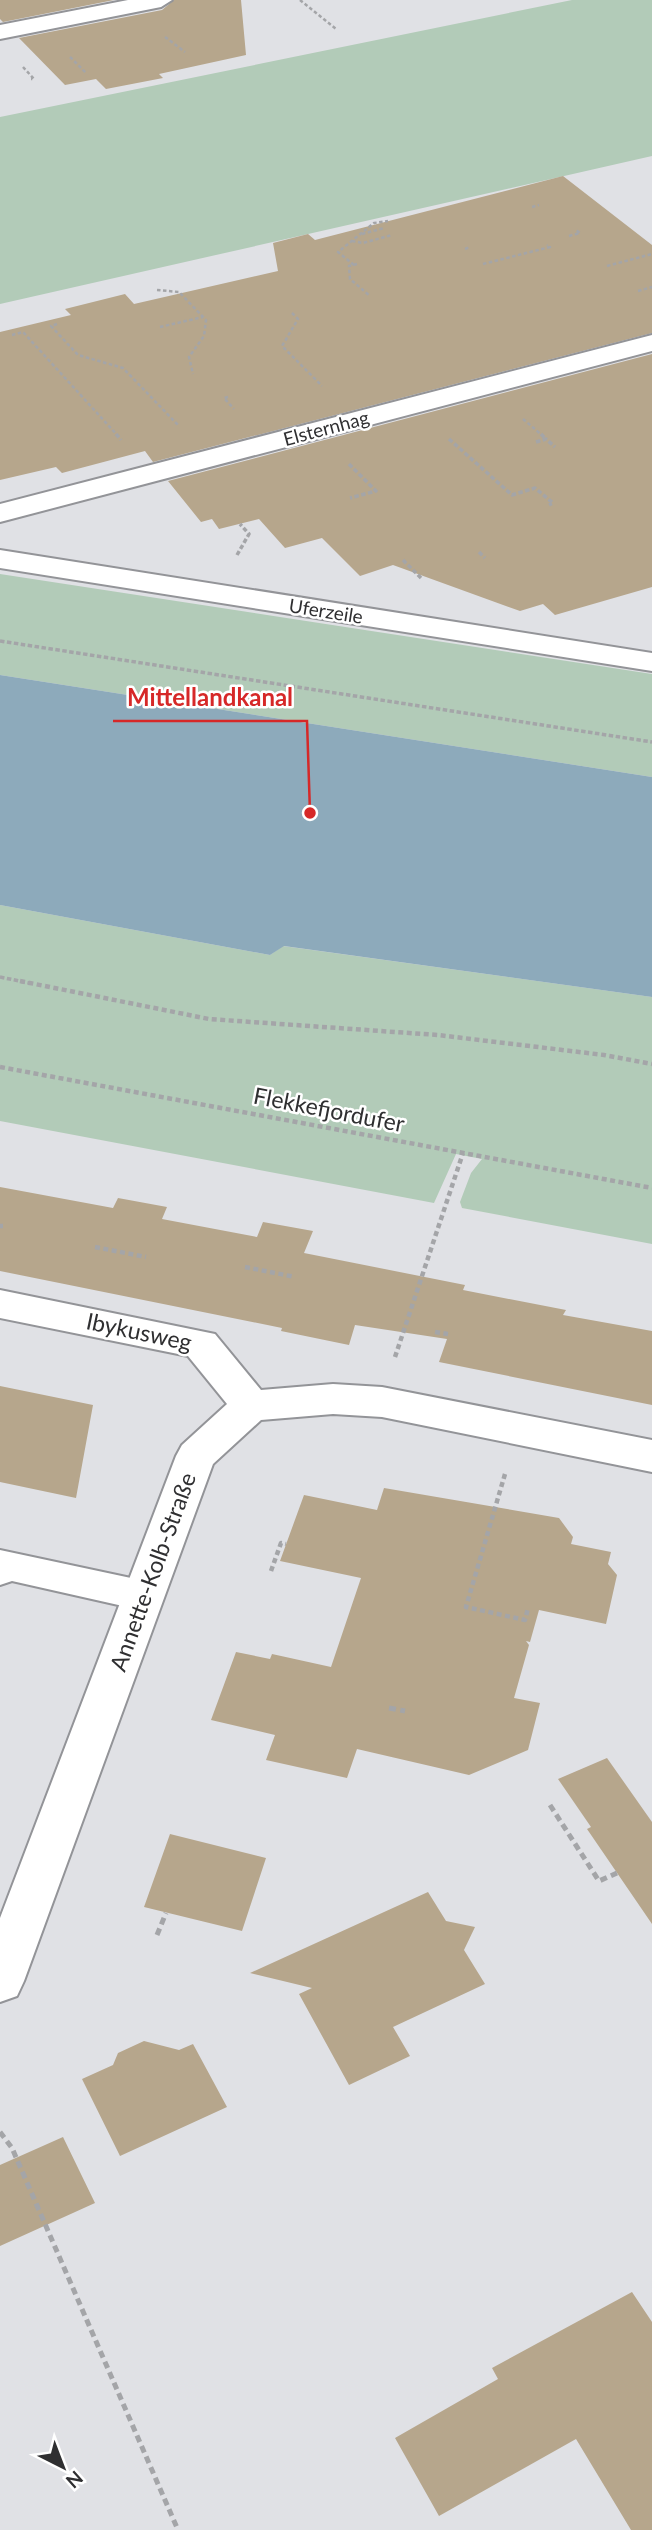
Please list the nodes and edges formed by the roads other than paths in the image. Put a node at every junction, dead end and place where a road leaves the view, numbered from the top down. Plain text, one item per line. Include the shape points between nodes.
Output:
1 (161, 0) edge
2 (0, 32) edge
3 (652, 343) edge
4 (0, 513) edge
5 (0, 559) edge
6 (652, 662) edge
7 (0, 1304) edge
8 (251, 1406) junction
9 (652, 1456) edge
10 (0, 1570) edge
11 (145, 1596) junction
12 (0, 1981) edge

1 - 2 street
3 - 4 street, Elsternhag
5 - 6 street, Uferzeile
7 - 8 street, Ibykusweg via 201,1344
8 - 9 street via 333,1399 382,1402
8 - 11 street, Annette-Kolb-Straße via 196,1456
10 - 11 lane via 3,1564
11 - 12 street, Annette-Kolb-Straße

